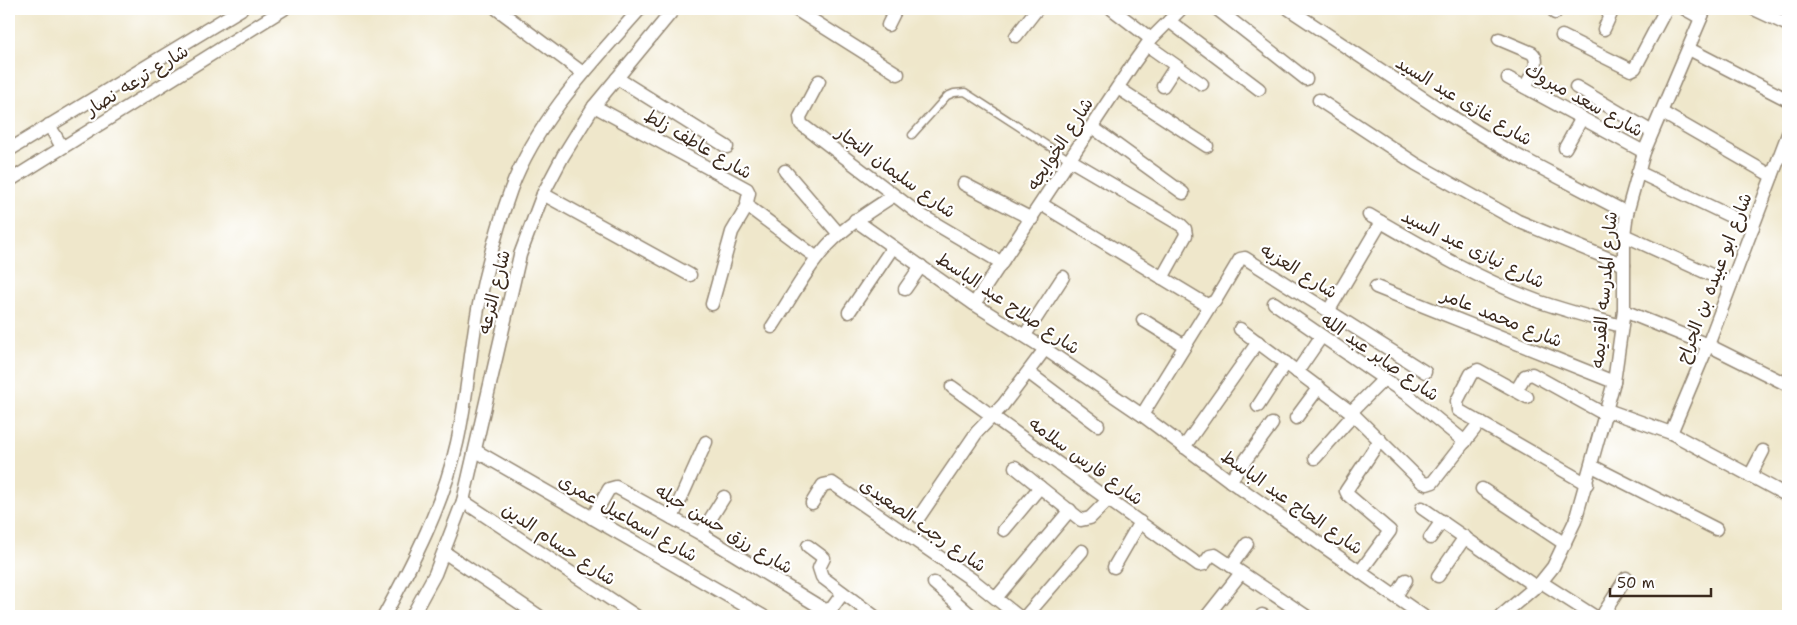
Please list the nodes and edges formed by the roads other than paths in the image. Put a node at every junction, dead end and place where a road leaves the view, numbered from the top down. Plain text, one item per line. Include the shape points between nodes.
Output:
1 (241, 9) edge
2 (284, 9) edge
3 (497, 9) edge
4 (640, 9) edge
5 (674, 9) edge
6 (795, 9) edge
7 (896, 9) edge
8 (1037, 9) edge
9 (1112, 9) edge
10 (1181, 9) edge
11 (1217, 9) edge
12 (1289, 9) edge
13 (1613, 9) edge
14 (1666, 9) edge
15 (1685, 9) edge
16 (1754, 9) edge
17 (1703, 13) edge
18 (1169, 21) junction
19 (888, 25) dead end
20 (1788, 25) edge
21 (1604, 29) dead end
22 (1016, 36) dead end
23 (1562, 36) dead end
24 (1500, 39) dead end
25 (1149, 42) junction
26 (1689, 49) junction
27 (1176, 66) junction
28 (583, 73) junction
29 (898, 74) dead end
30 (617, 78) junction
31 (1508, 78) dead end
32 (1306, 79) dead end
33 (819, 81) dead end
34 (1202, 84) dead end
35 (1162, 86) dead end
36 (1525, 87) junction
37 (1576, 87) dead end
38 (1118, 88) junction
39 (1259, 90) dead end
40 (1319, 100) dead end
41 (1788, 100) edge
42 (594, 106) junction
43 (1660, 112) junction
44 (1582, 118) junction
45 (49, 125) junction
46 (1092, 127) junction
47 (1652, 132) junction
48 (1788, 134) edge
49 (912, 135) dead end
50 (1207, 146) dead end
51 (62, 147) junction
52 (727, 147) dead end
53 (1565, 148) dead end
54 (9, 150) edge
55 (1644, 152) junction
56 (1070, 160) junction
57 (786, 171) dead end
58 (1638, 172) junction
59 (1772, 176) junction
60 (9, 181) edge
61 (964, 184) dead end
62 (1183, 193) dead end
63 (543, 194) junction
64 (893, 196) junction
65 (1041, 204) junction
66 (748, 205) junction
67 (1627, 213) junction
68 (1369, 215) dead end
69 (1032, 219) junction
70 (855, 220) junction
71 (1381, 222) junction
72 (1753, 227) junction
73 (839, 234) junction
74 (1624, 235) junction
75 (893, 246) junction
76 (817, 258) junction
77 (1002, 263) junction
78 (1624, 264) junction
79 (921, 266) junction
80 (690, 276) dead end
81 (1063, 277) dead end
82 (1162, 278) junction
83 (1731, 284) junction
84 (1376, 286) dead end
85 (905, 289) dead end
86 (1274, 303) dead end
87 (712, 304) dead end
88 (974, 304) junction
89 (1211, 304) junction
90 (1329, 310) junction
91 (1624, 311) junction
92 (849, 312) dead end
93 (1142, 320) dead end
94 (1621, 326) junction
95 (772, 327) dead end
96 (1240, 329) dead end
97 (1024, 336) junction
98 (1321, 337) junction
99 (1258, 342) junction
100 (1708, 345) junction
101 (1185, 346) junction
102 (1046, 349) junction
103 (1286, 363) junction
104 (1298, 372) junction
105 (1425, 372) dead end
106 (1029, 373) junction
107 (1384, 379) junction
108 (1614, 382) junction
109 (1788, 385) edge
110 (952, 387) dead end
111 (1319, 387) junction
112 (1258, 406) dead end
113 (1353, 413) junction
114 (1607, 413) junction
115 (994, 415) junction
116 (1142, 415) junction
117 (1296, 418) dead end
118 (1480, 422) junction
119 (1272, 424) dead end
120 (1098, 425) dead end
121 (1671, 433) junction
122 (1380, 440) junction
123 (706, 442) dead end
124 (1465, 442) junction
125 (1184, 446) junction
126 (476, 451) junction
127 (1763, 451) dead end
128 (1315, 458) dead end
129 (1592, 466) junction
130 (1014, 467) dead end
131 (1750, 476) junction
132 (1230, 481) junction
133 (1587, 484) junction
134 (1040, 487) junction
135 (1482, 489) dead end
136 (1788, 496) edge
137 (724, 497) dead end
138 (1109, 500) junction
139 (463, 501) junction
140 (812, 503) dead end
141 (1422, 508) dead end
142 (1070, 510) junction
143 (919, 517) dead end
144 (592, 518) junction
145 (672, 518) junction
146 (1442, 521) junction
147 (1140, 522) junction
148 (1716, 528) dead end
149 (1004, 530) dead end
150 (701, 534) junction
151 (1465, 537) junction
152 (1430, 538) dead end
153 (1247, 544) dead end
154 (1565, 544) junction
155 (808, 546) dead end
156 (1082, 551) dead end
157 (444, 552) junction
158 (1114, 567) dead end
159 (1236, 569) junction
160 (1360, 572) junction
161 (1438, 576) dead end
162 (1626, 578) dead end
163 (1406, 580) dead end
164 (934, 583) dead end
165 (1539, 584) junction
166 (843, 593) junction
167 (1396, 596) junction
168 (996, 598) junction
169 (384, 616) edge
170 (412, 616) edge
171 (539, 616) edge
172 (636, 616) edge
173 (763, 616) edge
174 (874, 616) edge
175 (972, 616) edge
176 (1018, 616) edge
177 (1026, 616) edge
178 (1207, 616) edge
179 (1306, 616) edge
180 (1423, 616) edge
181 (1501, 616) edge
182 (1594, 616) edge
183 (1602, 616) edge

1 - 45 street, شارع ترعه نصار
2 - 51 street, شارع ترعه نصار
3 - 28 street
4 - 28 street, شارع الترعه
5 - 30 street, شارع الترعه
6 - 29 street
7 - 19 street
8 - 22 street
9 - 25 street
10 - 18 street, شارع الخوايجه
11 - 32 street
12 - 67 street, شارع غازى عبد السيد via 1503,148
13 - 21 street
14 - 23 street via 1631,70
15 - 17 street
16 - 20 street
17 - 26 street, شارع المدرسه القديمه
18 - 25 street, شارع الخوايجه
18 - 39 street
24 - 36 street via 1536,57 1537,63
25 - 27 street
25 - 38 street, شارع الخوايجه
26 - 41 street
26 - 43 street, شارع المدرسه القديمه
27 - 34 street
27 - 35 street
28 - 169 street, شارع الترعه via 535,142 512,188 492,248 478,309 457,442 446,484 413,564
30 - 42 street, شارع الترعه
30 - 52 street
31 - 36 street, شارع سعد مبروك
33 - 64 street, شارع سليمان النجار via 799,120
36 - 44 street, شارع سعد مبروك
37 - 47 street
38 - 46 street, شارع الخوايجه
38 - 50 street
40 - 78 street via 1416,164 1518,221
42 - 63 street, شارع الترعه
42 - 66 street, شارع عاطف زلط via 746,189
43 - 47 street, شارع المدرسه القديمه
43 - 59 street
44 - 53 street
44 - 55 street, شارع سعد مبروك
45 - 51 street
45 - 54 street, شارع ترعه نصار
46 - 56 street, شارع الخوايجه
46 - 62 street
47 - 55 street, شارع المدرسه القديمه
48 - 59 street, شارع ابو عبيده بن الجراح
49 - 56 lane via 947,96 964,92
51 - 60 street, شارع ترعه نصار
55 - 58 street, شارع المدرسه القديمه
56 - 65 street, شارع الخوايجه
56 - 82 street via 1185,229 1186,235
57 - 73 street
58 - 67 street, شارع المدرسه القديمه
58 - 72 street
59 - 72 street, شارع ابو عبيده بن الجراح
61 - 69 street
63 - 80 street
63 - 126 street, شارع الترعه via 520,255
64 - 70 street
64 - 77 street, شارع سليمان النجار
65 - 69 street, شارع الخوايجه
65 - 82 street
66 - 76 street, شارع عاطف زلط
66 - 87 street via 732,232
67 - 74 street, شارع المدرسه القديمه
68 - 71 street, شارع نيازى عبد السيد
69 - 77 street, شارع الخوايجه
70 - 73 street
70 - 75 street, شارع صلاح عبد الباسط
71 - 90 street
71 - 94 street, شارع نيازى عبد السيد via 1443,257 1512,290
72 - 83 street, شارع ابو عبيده بن الجراح
73 - 76 street
74 - 78 street, شارع المدرسه القديمه
74 - 83 street
75 - 79 street, شارع صلاح عبد الباسط
75 - 92 street
76 - 95 street
77 - 88 street, شارع الخوايجه
78 - 91 street, شارع المدرسه القديمه
79 - 85 street
79 - 88 street, شارع صلاح عبد الباسط
81 - 97 street
82 - 89 street via 1202,303
83 - 100 street, شارع ابو عبيده بن الجراح
84 - 108 street, شارع محمد عامر
86 - 98 street, شارع صابر عبد الله
88 - 97 street, شارع صلاح عبد الباسط
89 - 90 street, شارع العزبه via 1240,259 1245,258
89 - 101 street
90 - 105 street, شارع العزبه
91 - 94 street, شارع المدرسه القديمه
91 - 100 street
93 - 101 street
94 - 108 street, شارع المدرسه القديمه
96 - 99 street
97 - 102 street, شارع صلاح عبد الباسط
98 - 104 street
98 - 107 street, شارع صابر عبد الله
99 - 103 street
99 - 125 street
100 - 109 street
100 - 121 street, شارع ابو عبيده بن الجراح
101 - 116 street
102 - 106 street
102 - 116 street, شارع صلاح عبد الباسط
103 - 104 street
103 - 112 street
104 - 111 street
106 - 115 street
106 - 120 street
107 - 113 street
107 - 124 street, شارع صابر عبد الله
108 - 114 street, شارع المدرسه القديمه
110 - 115 street, شارع فارس سلامه
111 - 113 street
111 - 117 street
113 - 122 street
113 - 128 street
114 - 118 street via 1532,374 1525,376 1522,394 1481,371 1474,371 1457,401 1458,410
114 - 121 street
114 - 129 street, شارع المدرسه القديمه
115 - 138 street, شارع فارس سلامه
115 - 143 street via 977,432
116 - 125 street, شارع الحاج عبد الباسط
118 - 124 street
118 - 133 street
119 - 132 street
121 - 131 street
122 - 124 street via 1427,484 1433,482
122 - 160 street via 1346,493 1389,528 1389,534
123 - 145 street
125 - 132 street, شارع الحاج عبد الباسط
126 - 139 street, شارع الترعه
126 - 144 street, شارع اسماعيل عمرى
127 - 131 street
129 - 133 street, شارع المدرسه القديمه
129 - 148 street
130 - 134 street
131 - 136 street
132 - 160 street, شارع الحاج عبد الباسط
133 - 154 street, شارع المدرسه القديمه
134 - 142 street
134 - 149 street
135 - 154 street
137 - 150 street
138 - 142 street via 1086,521
138 - 147 street, شارع فارس سلامه
139 - 157 street, شارع الترعه
139 - 172 street, شارع حسام الدين
140 - 168 street, شارع رجب الصعيدى via 823,485 832,483
141 - 146 street
142 - 168 street
144 - 145 street, شارع رزق حسن حبله via 609,489 616,487
144 - 173 street, شارع اسماعيل عمرى
145 - 150 street, شارع رزق حسن حبله
146 - 151 street
146 - 152 street
147 - 158 street
147 - 159 street, شارع فارس سلامه via 1199,565 1213,555
150 - 166 street, شارع رزق حسن حبله via 825,610 832,608
151 - 161 street
151 - 165 street
153 - 159 street
154 - 165 street, شارع المدرسه القديمه
155 - 166 street via 824,558 819,568 822,577
156 - 177 street
157 - 170 street, شارع الترعه
157 - 171 street
159 - 178 street
159 - 179 street
160 - 167 street, شارع الحاج عبد الباسط
162 - 183 street
163 - 167 street
164 - 175 street
165 - 181 street, شارع المدرسه القديمه
165 - 182 street
166 - 174 street
167 - 180 street, شارع الحاج عبد الباسط
168 - 176 street, شارع رجب الصعيدى

